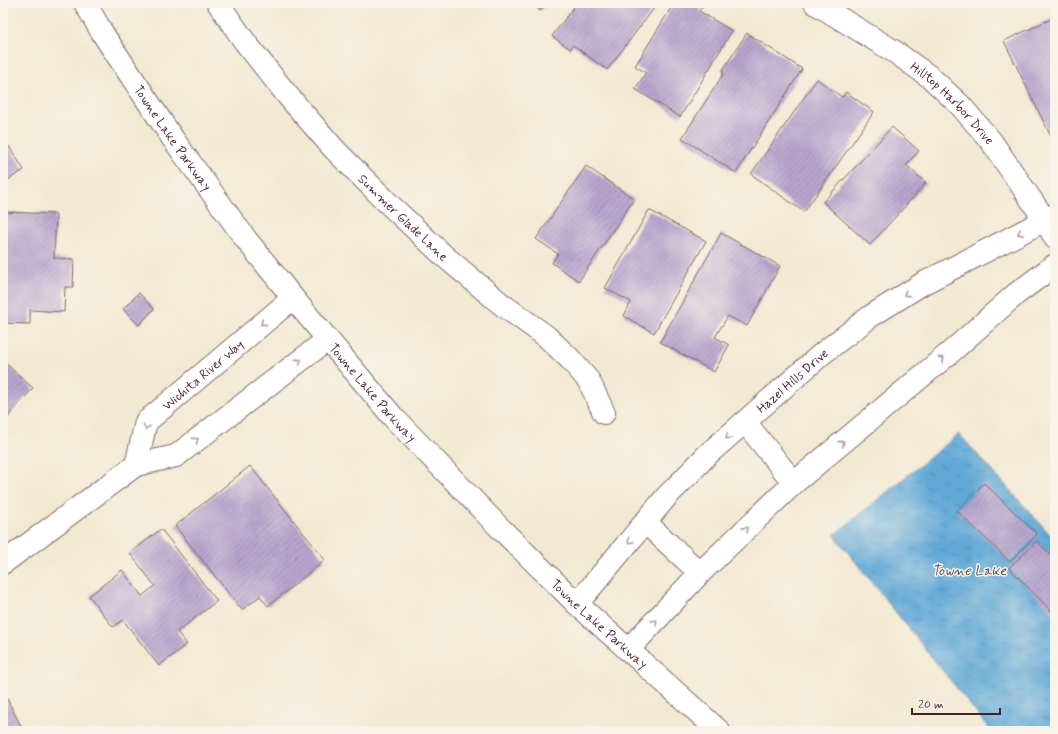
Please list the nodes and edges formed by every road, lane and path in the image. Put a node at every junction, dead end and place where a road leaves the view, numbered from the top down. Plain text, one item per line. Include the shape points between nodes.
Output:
1 (85, 3) edge
2 (218, 3) edge
3 (815, 3) edge
4 (1052, 224) edge
5 (1055, 265) edge
6 (293, 298) junction
7 (327, 340) junction
8 (604, 413) dead end
9 (744, 422) junction
10 (136, 465) junction
11 (794, 483) junction
12 (645, 522) junction
13 (3, 563) edge
14 (700, 573) junction
15 (577, 604) junction
16 (628, 650) junction
17 (719, 731) edge

1 - 6 street, Towne Lake Parkway via 173,139 245,238
2 - 8 street, Summer Glade Lane via 245,42 335,150 442,255 500,303 546,336 570,359 589,381
3 - 4 street, Hilltop Harbor Drive via 895,52 930,77 955,100 991,141
4 -> 9 street, Hazel Hills Drive via 922,284 871,316 823,353
11 -> 5 street via 1016,294
6 - 7 street, Towne Lake Parkway
6 -> 10 street, Wichita River Way via 146,422
10 -> 7 street via 176,456
7 - 15 street, Towne Lake Parkway via 393,417
9 - 11 street
9 -> 12 street, Hazel Hills Drive via 667,496
10 - 13 street
14 -> 11 street
12 - 14 street
12 -> 15 street, Hazel Hills Drive
16 -> 14 street
15 - 16 street, Towne Lake Parkway
16 - 17 street, Towne Lake Parkway

